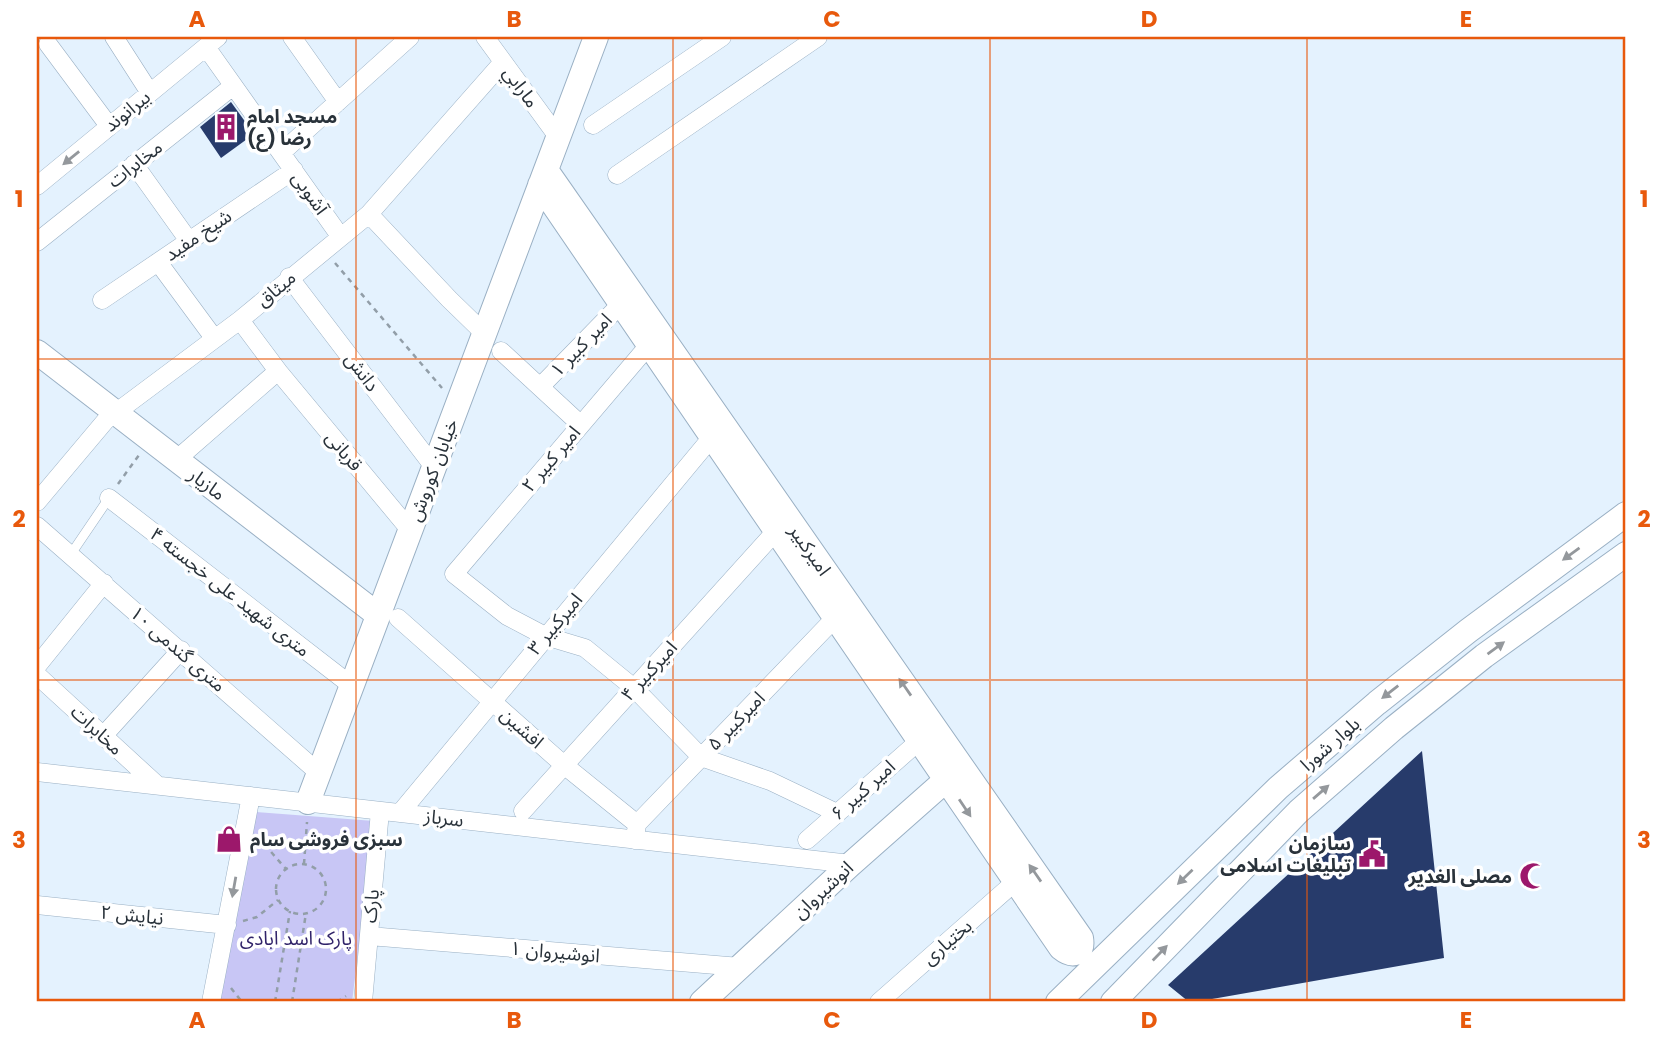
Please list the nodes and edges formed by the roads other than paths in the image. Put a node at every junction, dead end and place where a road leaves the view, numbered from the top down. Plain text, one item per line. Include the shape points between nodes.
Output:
1 (114, 37) edge
2 (292, 37) edge
3 (485, 37) edge
4 (596, 37) edge
5 (722, 37) edge
6 (818, 37) edge
7 (404, 39) edge
8 (212, 42) edge
9 (47, 45) edge
10 (503, 62) junction
11 (233, 86) junction
12 (150, 93) junction
13 (338, 102) junction
14 (593, 125) dead end
15 (109, 126) junction
16 (558, 137) junction
17 (281, 153) junction
18 (134, 164) junction
19 (294, 170) junction
20 (617, 174) dead end
21 (543, 178) junction
22 (37, 186) edge
23 (369, 214) junction
24 (341, 236) junction
25 (189, 241) junction
26 (37, 242) edge
27 (158, 262) junction
28 (289, 277) junction
29 (102, 300) dead end
30 (621, 304) junction
31 (240, 320) junction
32 (214, 338) junction
33 (493, 342) junction
34 (649, 345) junction
35 (37, 352) edge
36 (278, 371) junction
37 (540, 387) junction
38 (696, 400) junction
39 (115, 413) junction
40 (580, 424) junction
41 (712, 437) junction
42 (176, 460) junction
43 (434, 467) junction
44 (108, 498) joint
45 (37, 502) edge
46 (1626, 514) edge
47 (37, 526) edge
48 (410, 530) junction
49 (776, 531) junction
50 (71, 554) junction
51 (1626, 554) edge
52 (104, 583) junction
53 (388, 616) junction
54 (835, 618) junction
55 (545, 636) junction
56 (181, 650) junction
57 (37, 666) edge
58 (37, 675) edge
59 (352, 686) junction
60 (634, 688) junction
61 (491, 700) junction
62 (103, 736) junction
63 (919, 741) junction
64 (701, 757) junction
65 (564, 765) junction
66 (37, 772) edge
67 (319, 773) junction
68 (946, 780) junction
69 (157, 785) junction
70 (251, 796) junction
71 (308, 802) junction
72 (380, 810) junction
73 (523, 811) dead end
74 (400, 813) junction
75 (837, 813) junction
76 (636, 832) junction
77 (807, 840) dead end
78 (851, 864) junction
79 (1015, 881) junction
80 (37, 905) edge
81 (227, 925) junction
82 (369, 936) junction
83 (1067, 939) junction
84 (1114, 946) junction
85 (740, 967) junction
86 (1063, 996) edge
87 (211, 1002) edge
88 (363, 1002) edge
89 (702, 1002) edge
90 (879, 1002) edge
91 (1112, 1002) edge

1 - 12 street
2 - 13 street
3 - 10 street, مارابي
4 - 16 main road, خیابان کوروش
5 - 14 street
6 - 20 street
7 - 13 street
8 - 11 street, آشوبی
8 - 12 street, بیرانوند
9 - 15 street
10 - 16 street, مارابي
10 - 23 street, میثاق
11 - 17 street, آشوبی
11 - 18 street, مخابرات
12 - 15 street, بیرانوند
13 - 17 street
15 -> 22 street, بیرانوند
16 - 21 main road, خیابان کوروش
17 - 19 street, آشوبی
18 - 25 street
18 - 26 street, مخابرات
19 - 24 street, آشوبی
19 - 25 street, شیخ مفید
21 - 30 main road, امیرکبیر
21 - 33 main road, خیابان کوروش
21 - 38 main road, امیرکبیر
23 - 24 street, میثاق
23 - 33 street
24 - 28 street, میثاق
25 - 27 street, شیخ مفید
27 - 29 street, شیخ مفید
27 - 32 street
28 - 31 street, میثاق
28 - 43 street, دانش
30 - 34 main road, امیرکبیر
30 - 37 street, امیر کبیر ۱
31 - 32 street, میثاق
31 - 36 street, قربانی
32 - 39 street, میثاق
33 - 37 street
33 - 43 main road, خیابان کوروش via 457,405
34 - 38 main road, امیرکبیر
34 - 40 street, امیر کبیر ۲
35 - 39 main road, مازیار
36 - 42 street
36 - 48 street, قربانی
37 - 40 street
38 - 41 main road, امیرکبیر
83 -> 38 main road, امیرکبیر
39 - 42 main road, مازیار
39 - 45 street, میثاق
40 - 55 street, امیر کبیر ۲ via 454,574 508,616
41 - 49 main road, امیرکبیر
41 - 55 street, امیرکبیر ۳
42 - 53 main road, مازیار
43 - 48 main road, خیابان کوروش
44 - 50 lane
44 - 59 street, ۴ متری شهید علی خجسته
46 -> 84 main road, بلوار شورا via 1377,703 1278,788
47 - 50 street, ۱۰ متری گندمی
48 - 53 main road, خیابان کوروش
49 - 54 main road, امیرکبیر
49 - 60 street, امیرکبیر ۴
50 - 52 street, ۱۰ متری گندمی
91 -> 51 main road, بلوار شورا via 1299,811 1394,728 1484,656
52 - 56 street, ۱۰ متری گندمی
52 - 57 street
53 - 59 main road, خیابان کوروش
53 - 61 street, افشین
54 - 63 main road, امیرکبیر
54 - 64 street, امیرکبیر ۵
55 - 60 street via 585,648
55 - 61 street, امیرکبیر ۳
56 - 62 street
56 - 67 street, ۱۰ متری گندمی
58 - 62 street, مخابرات
59 - 67 main road, خیابان کوروش
60 - 64 street
60 - 65 street, امیرکبیر ۴
61 - 65 street, افشین
61 - 74 street, امیرکبیر ۳
62 - 69 street, مخابرات
63 - 68 main road, امیرکبیر
63 - 75 street, امیر کبیر ۶
64 - 75 street via 771,781
64 - 76 street, امیرکبیر ۵
65 - 73 street, امیرکبیر ۴
65 - 76 street, افشین
66 - 69 street, سرباز
67 - 71 main road, خیابان کوروش
68 - 78 main road, انوشیروان
68 -> 79 main road, امیرکبیر
69 - 70 street, سرباز
70 - 71 street, سرباز
70 -> 81 street
71 - 72 street, سرباز
72 - 74 street, سرباز
72 - 82 street, پارک
74 - 76 street, سرباز
75 - 77 street, امیر کبیر ۶
76 - 78 street, سرباز
78 - 85 main road, انوشیروان
79 - 83 main road, امیرکبیر
79 - 90 street, بختیاری
80 - 81 street, نیایش ۲
81 - 87 street
82 - 85 street, انوشیروان ۱
82 - 88 street, پارک
83 - 84 main road
83 - 86 main road
84 - 86 main road, بلوار شورا
85 - 89 main road, انوشیروان

